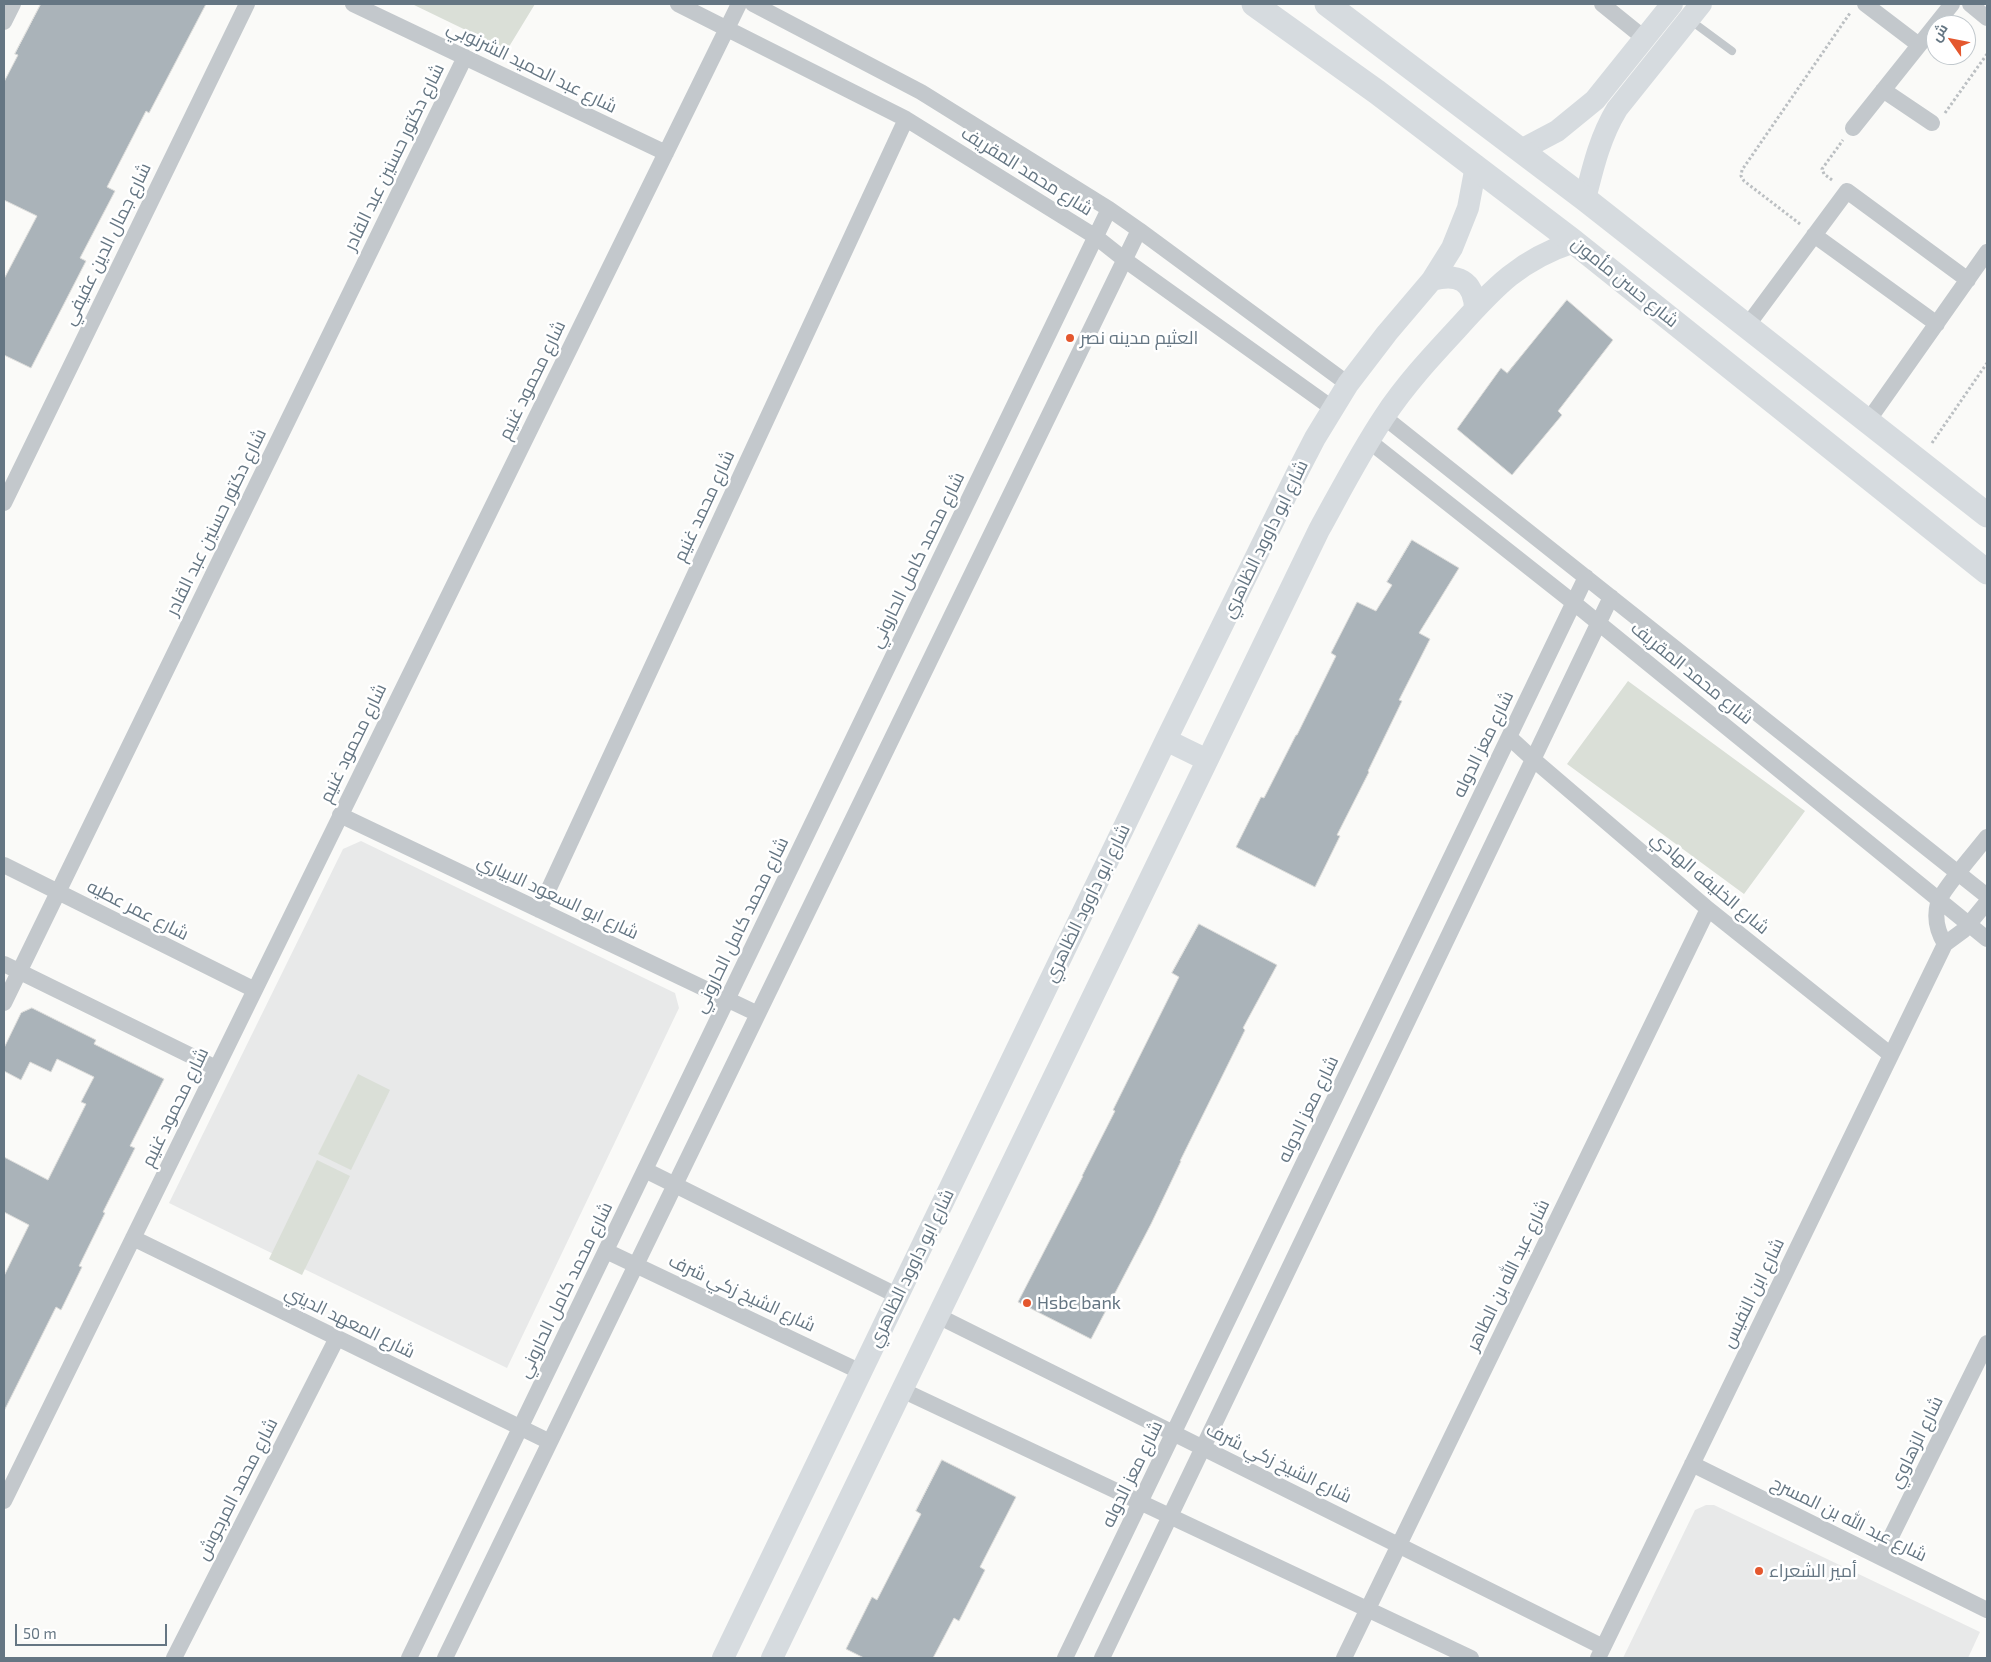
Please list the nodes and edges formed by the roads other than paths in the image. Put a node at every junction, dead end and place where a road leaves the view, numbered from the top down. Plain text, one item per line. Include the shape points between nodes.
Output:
1 (12, 4) edge
2 (247, 4) edge
3 (353, 4) edge
4 (678, 4) edge
5 (739, 4) edge
6 (753, 4) edge
7 (1254, 4) edge
8 (1327, 4) edge
9 (1602, 4) edge
10 (1672, 4) edge
11 (1952, 4) edge
12 (1970, 4) edge
13 (1858, 8) edge
14 (1694, 11) edge
15 (1987, 18) edge
16 (4, 22) edge
17 (727, 28) junction
18 (1644, 38) junction
19 (1919, 45) junction
20 (1732, 51) dead end
21 (465, 57) junction
22 (1883, 90) junction
23 (1584, 110) junction
24 (906, 119) junction
25 (1608, 122) junction
26 (1932, 123) road end
27 (1853, 128) road end
28 (1521, 150) junction
29 (666, 153) junction
30 (1476, 166) junction
31 (1586, 199) junction
32 (1109, 210) junction
33 (1139, 230) junction
34 (1814, 235) junction
35 (1096, 237) junction
36 (1574, 242) junction
37 (1987, 252) edge
38 (1125, 260) junction
39 (1432, 280) junction
40 (1968, 280) junction
41 (1475, 309) junction
42 (1937, 324) junction
43 (1747, 326) junction
44 (1348, 384) junction
45 (1332, 408) junction
46 (1384, 417) junction
47 (1868, 421) junction
48 (1369, 441) junction
49 (4, 503) edge
50 (1987, 515) edge
51 (1987, 572) edge
52 (1586, 577) junction
53 (1612, 597) junction
54 (1574, 602) junction
55 (1599, 624) junction
56 (1509, 737) junction
57 (1166, 740) junction
58 (1207, 760) junction
59 (1534, 760) junction
60 (340, 815) junction
61 (1987, 837) edge
62 (4, 865) edge
63 (1959, 874) junction
64 (58, 892) junction
65 (1987, 896) edge
66 (1938, 900) junction
67 (1987, 902) edge
68 (1708, 909) junction
69 (539, 910) junction
70 (1969, 924) junction
71 (1987, 939) edge
72 (1945, 944) junction
73 (4, 964) edge
74 (19, 972) junction
75 (254, 990) junction
76 (727, 1000) junction
77 (4, 1003) edge
78 (758, 1014) junction
79 (1891, 1055) junction
80 (216, 1068) junction
81 (645, 1170) junction
82 (675, 1185) junction
83 (133, 1238) junction
84 (606, 1251) junction
85 (636, 1265) junction
86 (898, 1296) junction
87 (938, 1316) junction
88 (337, 1338) junction
89 (1987, 1343) edge
90 (861, 1372) junction
91 (902, 1390) junction
92 (520, 1428) junction
93 (1174, 1433) junction
94 (550, 1442) junction
95 (1203, 1448) junction
96 (1692, 1464) junction
97 (4, 1501) edge
98 (1140, 1503) junction
99 (1170, 1517) junction
100 (1399, 1545) junction
101 (1881, 1558) junction
102 (1368, 1610) junction
103 (1987, 1610) edge
104 (1600, 1653) edge
105 (174, 1658) edge
106 (409, 1658) edge
107 (445, 1658) edge
108 (723, 1658) edge
109 (772, 1658) edge
110 (1065, 1658) edge
111 (1102, 1658) edge
112 (1344, 1658) edge
113 (1471, 1658) edge

1 - 16 street
2 - 49 street, شارع جمال الدين عفيفي
3 - 21 street, شارع عبد الحميد الشرنوبي
4 - 17 street, شارع محمد المقريف
5 - 17 street, شارع محمود غنيم
6 - 32 street, شارع محمد المقريف via 922,92
7 - 30 main road, شارع حسن مأمون
8 - 28 main road
9 - 18 street
10 - 18 street
11 - 19 street
12 - 15 street
13 - 19 street
14 - 20 lane
14 - 25 street
17 - 24 street, شارع محمد المقريف
17 - 29 street, شارع محمود غنيم
18 - 23 street
19 - 22 street
21 - 29 street, شارع عبد الحميد الشرنوبي
21 - 64 street, شارع دكتور حسنين عبد القادر
22 - 26 street
22 - 27 street
23 - 25 street via 1590,121
23 - 28 street via 1557,131
24 - 35 street, شارع محمد المقريف
24 - 69 street, شارع محمد غنيم
25 - 31 street via 1595,158
28 - 31 main road
29 - 60 street, شارع محمود غنيم
30 - 36 main road, شارع حسن مأمون
30 - 39 street, شارع ابو داوود الظاهري via 1472,194 1461,229
31 - 43 main road
32 - 33 street, شارع محمد المقريف
32 - 35 street, شارع محمد كامل الحاروني
33 - 38 street
33 - 44 street, شارع محمد المقريف
34 - 40 street via 1847,191
34 - 42 street
34 - 43 street
35 - 38 street, شارع محمد المقريف
35 - 76 street, شارع محمد كامل الحاروني
36 - 41 street via 1518,268
36 - 51 main road, شارع حسن مأمون
37 - 40 street
38 - 45 street, شارع محمد المقريف
38 - 78 street
39 - 41 street via 1446,276 1464,282 1473,294
39 - 44 street, شارع ابو داوود الظاهري
40 - 42 street
41 - 46 street via 1427,362
42 - 47 street
43 - 47 main road
44 - 45 street, شارع ابو داوود الظاهري
45 - 57 street, شارع ابو داوود الظاهري
46 - 48 street
46 - 52 street, شارع محمد المقريف
47 - 50 main road
48 - 54 street, شارع محمد المقريف
48 - 58 street via 1319,530
52 - 53 street, شارع محمد المقريف
52 - 54 street, شارع معز الدوله
53 - 55 street
53 - 63 street, شارع محمد المقريف
54 - 55 street, شارع محمد المقريف
54 - 56 street, شارع معز الدوله
55 - 59 street
55 - 66 street, شارع محمد المقريف
56 - 59 street, شارع الخليفه الهادي
56 - 93 street, شارع معز الدوله
57 - 58 street
57 - 86 street, شارع ابو داوود الظاهري
58 - 87 street
59 - 68 street, شارع الخليفه الهادي
59 - 95 street
60 - 69 street, شارع ابو السعود الابياري
60 - 75 street, شارع محمود غنيم
61 - 63 street
62 - 64 street, شارع عمر عطيه
63 - 65 street, شارع محمد المقريف
63 - 66 street
64 - 74 street, شارع دكتور حسنين عبد القادر
64 - 75 street, شارع عمر عطيه
66 - 70 street, شارع محمد المقريف
66 - 72 street via 1936,923
67 - 70 street, شارع ابن النفيس
68 - 79 street, شارع الخليفه الهادي
68 - 100 street, شارع عبد الله بن الطاهر
69 - 76 street, شارع ابو السعود الابياري
70 - 71 street, شارع محمد المقريف
70 - 72 street, شارع ابن النفيس
72 - 79 street, شارع ابن النفيس
73 - 74 street
74 - 77 street, شارع دكتور حسنين عبد القادر
74 - 80 street
75 - 80 street, شارع محمود غنيم
76 - 78 street, شارع ابو السعود الابياري
76 - 81 street, شارع محمد كامل الحاروني
78 - 82 street
79 - 96 street, شارع ابن النفيس
80 - 83 street, شارع محمود غنيم
81 - 82 street
81 - 84 street, شارع محمد كامل الحاروني
82 - 85 street
82 - 86 street
83 - 88 street, شارع المعهد الديني
83 - 97 street, شارع محمود غنيم
84 - 85 street, شارع الشيخ زكي شرف
84 - 92 street, شارع محمد كامل الحاروني
85 - 90 street, شارع الشيخ زكي شرف
85 - 94 street
86 - 90 street, شارع ابو داوود الظاهري
87 - 91 street
87 - 93 street, شارع الشيخ زكي شرف
88 - 92 street, شارع المعهد الديني
88 - 105 street, شارع محمد المرجوش
89 - 101 street, شارع الزهاوي
90 - 108 street, شارع ابو داوود الظاهري
91 - 98 street
91 - 109 street
92 - 94 street, شارع المعهد الديني
92 - 106 street, شارع محمد كامل الحاروني
93 - 95 street, شارع الشيخ زكي شرف
93 - 98 street, شارع معز الدوله
94 - 107 street
95 - 99 street
95 - 100 street, شارع الشيخ زكي شرف
96 - 101 street, شارع عبد الله بن المسرح
96 - 104 street, شارع ابن النفيس
98 - 99 street
98 - 110 street, شارع معز الدوله
99 - 102 street
99 - 111 street
100 - 102 street, شارع عبد الله بن الطاهر
100 - 104 street, شارع الشيخ زكي شرف
101 - 103 street, شارع عبد الله بن المسرح
102 - 112 street, شارع عبد الله بن الطاهر
102 - 113 street

